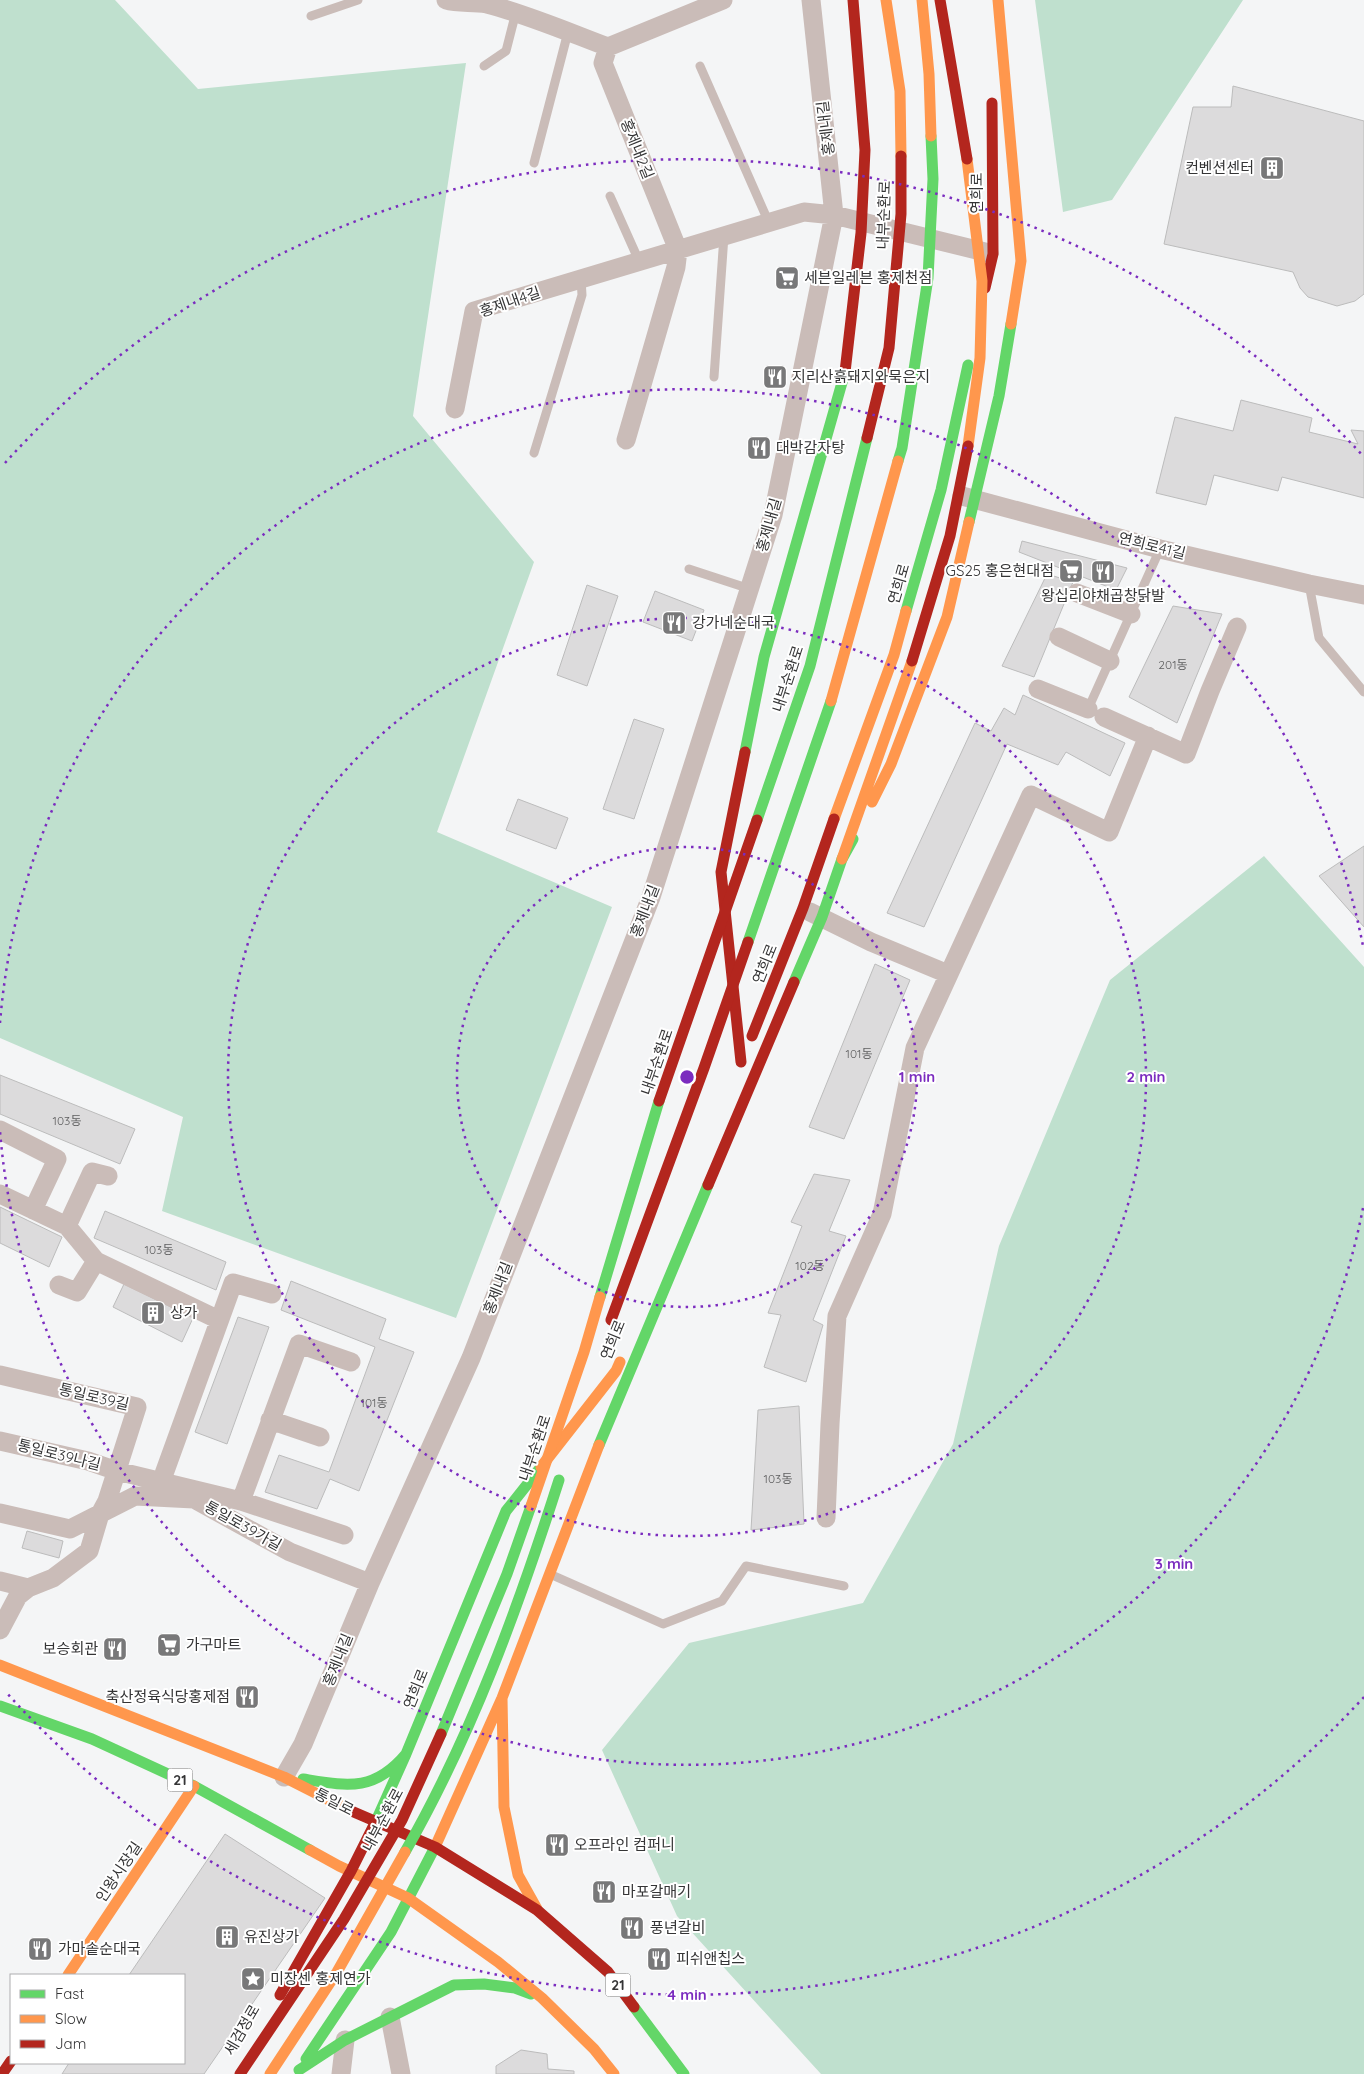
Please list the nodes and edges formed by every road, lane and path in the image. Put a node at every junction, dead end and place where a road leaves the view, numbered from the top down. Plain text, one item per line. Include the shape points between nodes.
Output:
1 (358, 0) edge
2 (446, 0) edge
3 (723, 0) edge
4 (811, 0) edge
5 (853, 0) edge
6 (886, 0) edge
7 (922, 0) edge
8 (940, 0) edge
9 (998, 0) edge
10 (699, 4) edge
11 (516, 12) junction
12 (311, 16) dead end
13 (568, 32) junction
14 (608, 47) junction
15 (484, 66) dead end
16 (700, 66) dead end
17 (992, 90) dead end
18 (534, 163) dead end
19 (610, 196) dead end
20 (834, 214) junction
21 (769, 223) junction
22 (724, 236) junction
23 (678, 250) junction
24 (993, 254) junction
25 (639, 262) junction
26 (581, 279) junction
27 (714, 377) dead end
28 (455, 409) dead end
29 (626, 440) dead end
30 (534, 453) dead end
31 (941, 490) junction
32 (975, 499) junction
33 (1160, 549) junction
34 (689, 569) dead end
35 (1309, 584) junction
36 (750, 589) junction
37 (1078, 593) dead end
38 (1364, 595) edge
39 (1131, 614) junction
40 (1237, 627) dead end
41 (1060, 637) dead end
42 (1110, 661) junction
43 (1038, 689) dead end
44 (1364, 692) edge
45 (1096, 713) junction
46 (1148, 736) junction
47 (842, 859) junction
48 (803, 908) junction
49 (822, 917) junction
50 (948, 974) junction
51 (0, 1130) edge
52 (108, 1176) dead end
53 (0, 1194) edge
54 (33, 1210) junction
55 (67, 1226) junction
56 (96, 1261) junction
57 (59, 1285) dead end
58 (272, 1294) dead end
59 (219, 1320) junction
60 (609, 1326) dead end
61 (624, 1353) dead end
62 (351, 1362) dead end
63 (0, 1375) edge
64 (587, 1392) dead end
65 (270, 1420) junction
66 (320, 1437) dead end
67 (0, 1441) edge
68 (569, 1448) dead end
69 (563, 1467) dead end
70 (117, 1471) junction
71 (153, 1480) junction
72 (135, 1496) junction
73 (241, 1501) junction
74 (0, 1513) edge
75 (100, 1514) junction
76 (826, 1518) dead end
77 (344, 1535) dead end
78 (550, 1574) junction
79 (0, 1582) edge
80 (370, 1583) junction
81 (844, 1586) dead end
82 (28, 1588) junction
83 (0, 1630) edge
84 (0, 1665) edge
85 (502, 1698) junction
86 (0, 1706) edge
87 (406, 1754) junction
88 (284, 1777) junction
89 (194, 1786) junction
90 (376, 1821) junction
91 (435, 1847) junction
92 (351, 1871) junction
93 (408, 1898) junction
94 (537, 1910) junction
95 (69, 1974) edge
96 (542, 1998) junction
97 (390, 2017) junction
98 (345, 2040) junction
99 (10, 2062) edge
100 (297, 2072) edge
101 (2, 2074) edge
102 (233, 2074) edge
103 (240, 2074) edge
104 (270, 2074) edge
105 (341, 2074) edge
106 (401, 2074) edge
107 (614, 2074) edge
108 (684, 2074) edge

1 - 12 lane
2 - 11 street via 478,2
3 - 10 street
4 - 20 street, 홍제내길
5 - 48 main road, 연희로, bridge via 865,150 861,233 845,372 764,657 721,872 739,1067
6 - 103 main road, 내부순환로, bridge via 900,91 901,214 889,348 810,666 654,1120 584,1352 500,1592 456,1701 402,1820 344,1919
7 - 60 main road, bridge via 933,179 928,278 902,448 829,709 704,1068
8 - 47 main road, bridge via 962,127 982,281 980,358 950,536 912,661
9 - 32 main road via 1022,261 999,396
10 - 14 street
11 - 13 street
11 - 15 lane via 506,52
13 - 14 street
13 - 18 lane
14 - 23 street, 홍제내2길 via 603,63
16 - 21 lane
17 - 24 main road, 연희로
19 - 25 lane
20 - 21 street, 홍제내4길 via 804,212
20 - 24 street, 홍제내4길, bridge
20 - 36 street, 홍제내길 via 773,515
21 - 22 street, 홍제내4길
22 - 23 street, 홍제내4길
22 - 27 lane
23 - 25 street, 홍제내4길
23 - 29 street via 676,267
24 - 31 main road, 연희로
25 - 26 street, 홍제내4길
26 - 28 street, 홍제내4길 via 474,311
26 - 30 lane via 582,295
31 - 32 street, 연희로41길
31 - 48 main road, 연희로 via 894,655
32 - 33 street, 연희로41길
32 - 47 main road via 947,617 891,764
33 - 35 street, 연희로41길
33 - 39 lane
34 - 36 lane
35 - 38 street, 연희로41길
35 - 44 lane via 1319,638
36 - 80 street, 홍제내길 via 651,897 471,1358
37 - 39 street
39 - 42 lane
40 - 46 street via 1186,754
41 - 42 street
42 - 45 lane
43 - 45 street
45 - 46 street
46 - 50 street via 1109,832 1031,795
47 - 49 main road
48 - 49 street
49 - 50 street via 870,942
49 - 78 main road via 610,1417
50 - 76 street via 915,1048 882,1214 837,1316
51 - 54 street via 57,1159
52 - 55 street via 92,1172
53 - 54 street
54 - 55 street
55 - 56 street
56 - 57 street via 78,1292
56 - 59 street
58 - 59 street via 232,1283
59 - 71 street
61 - 87 main road, 연희로 via 616,1371 506,1511
62 - 65 street via 299,1344
63 - 70 street, 통일로39길 via 137,1407
64 - 68 main road
65 - 66 street
65 - 73 street
67 - 70 street, 통일로39나길
69 - 104 main road, bridge via 527,1580 483,1692 432,1805 337,1972
70 - 71 street, 통일로39나길
70 - 75 street, 통일로39길 via 108,1501
71 - 72 street
71 - 73 street, 통일로39나길
72 - 75 street
72 - 80 street, 통일로39가길 via 194,1499 290,1552
73 - 77 street, 통일로39나길
74 - 75 street via 70,1529
75 - 82 street via 89,1551 53,1578
78 - 81 lane via 663,1624 722,1601 746,1566
78 - 85 main road
79 - 82 street
80 - 88 street, 홍제내길 via 303,1744
82 - 83 street via 18,1596
84 - 88 main road, 통일로
85 - 91 main road
85 - 94 main road via 504,1807 518,1874
86 - 89 main road, 21 via 92,1739
87 - 88 main road via 379,1779 360,1785
87 - 90 main road, 연희로
88 - 90 main road, 통일로
89 - 92 main road, 21
89 - 95 main road, 인왕시장길
90 - 91 main road, 통일로
90 - 92 main road, 연희로
91 - 93 main road
91 - 94 main road, 통일로 / 21
92 - 93 main road, 21
92 - 102 main road, 세검정로
93 - 96 main road, 21 via 498,1962
93 - 100 main road via 391,1932
94 - 108 main road, 통일로 / 21 via 608,1972
96 - 97 main road via 515,1988 454,1985
96 - 107 main road, 21 via 594,2049
97 - 98 main road
97 - 106 street
98 - 100 main road
98 - 105 street
99 - 101 main road

